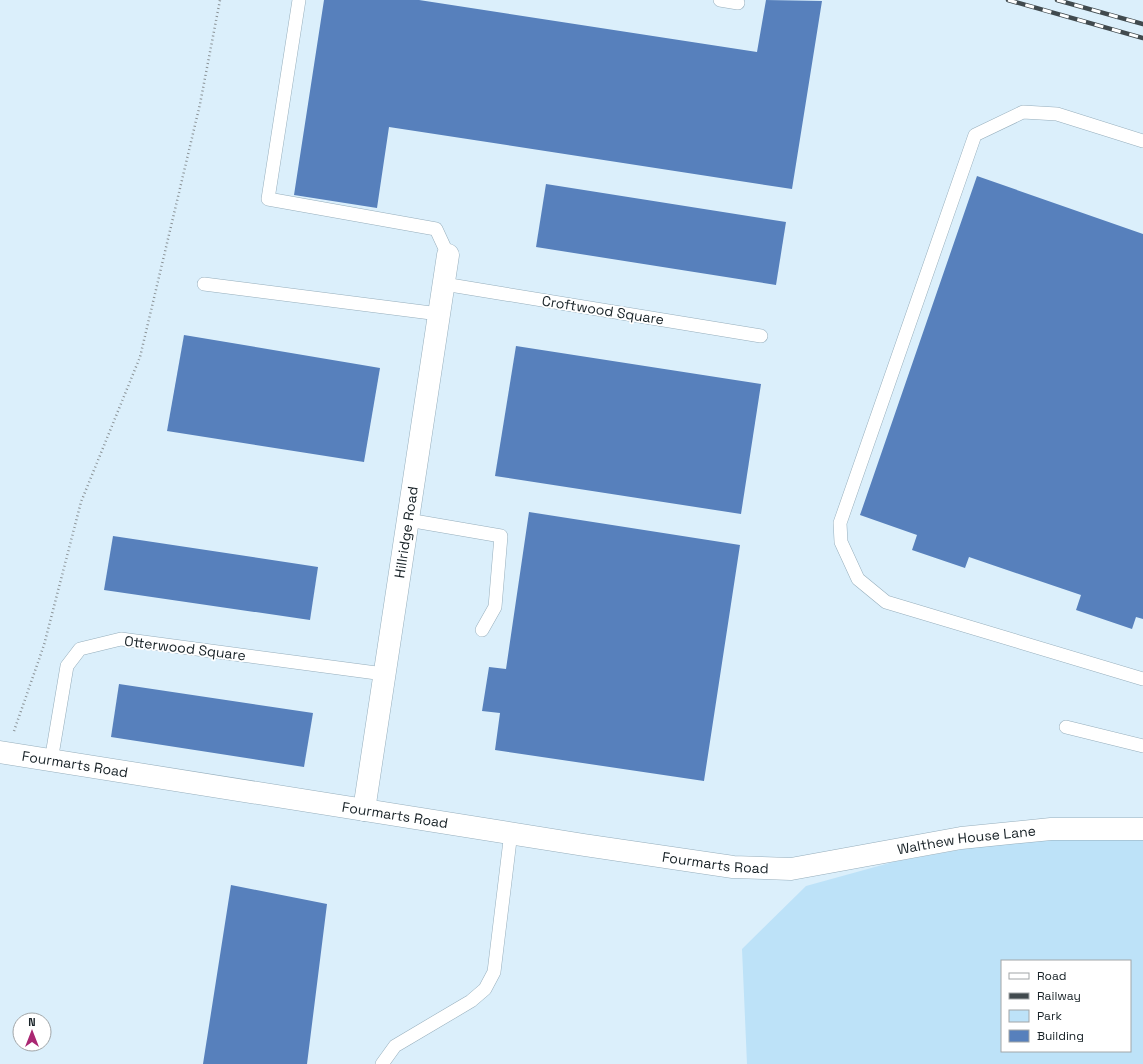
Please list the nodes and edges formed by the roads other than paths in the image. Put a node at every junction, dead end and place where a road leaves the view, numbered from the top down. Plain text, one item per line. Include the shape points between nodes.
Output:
1 (299, 0) edge
2 (720, 0) edge
3 (738, 3) dead end
4 (1143, 141) edge
5 (448, 256) joint
6 (204, 284) dead end
7 (444, 284) junction
8 (439, 314) junction
9 (762, 336) dead end
10 (408, 520) junction
11 (482, 630) dead end
12 (384, 674) junction
13 (1143, 679) edge
14 (1066, 727) dead end
15 (1143, 746) edge
16 (5, 753) edge
17 (51, 761) junction
18 (364, 810) junction
19 (1143, 829) edge
20 (511, 832) junction
21 (791, 869) joint
22 (382, 1064) edge

1 - 5 lane via 268,199 436,228
2 - 3 lane
4 - 13 lane via 1058,114 1023,112 975,135 840,523 841,542 858,579 886,602
5 - 7 street, Hillridge Road
6 - 8 lane
7 - 8 street, Hillridge Road
7 - 9 lane, Croftwood Square
8 - 10 street, Hillridge Road
10 - 11 lane via 501,536 495,606
10 - 12 street, Hillridge Road
12 - 17 lane, Otterwood Square via 121,639 80,649 67,666
12 - 18 street, Hillridge Road
14 - 15 lane
16 - 17 street, Fourmarts Road
17 - 18 street, Fourmarts Road
18 - 20 street, Fourmarts Road
19 - 21 street, Walthew House Lane via 1051,829 961,838
20 - 21 street, Fourmarts Road via 733,867
20 - 22 lane via 494,972 485,989 471,1001 395,1046

